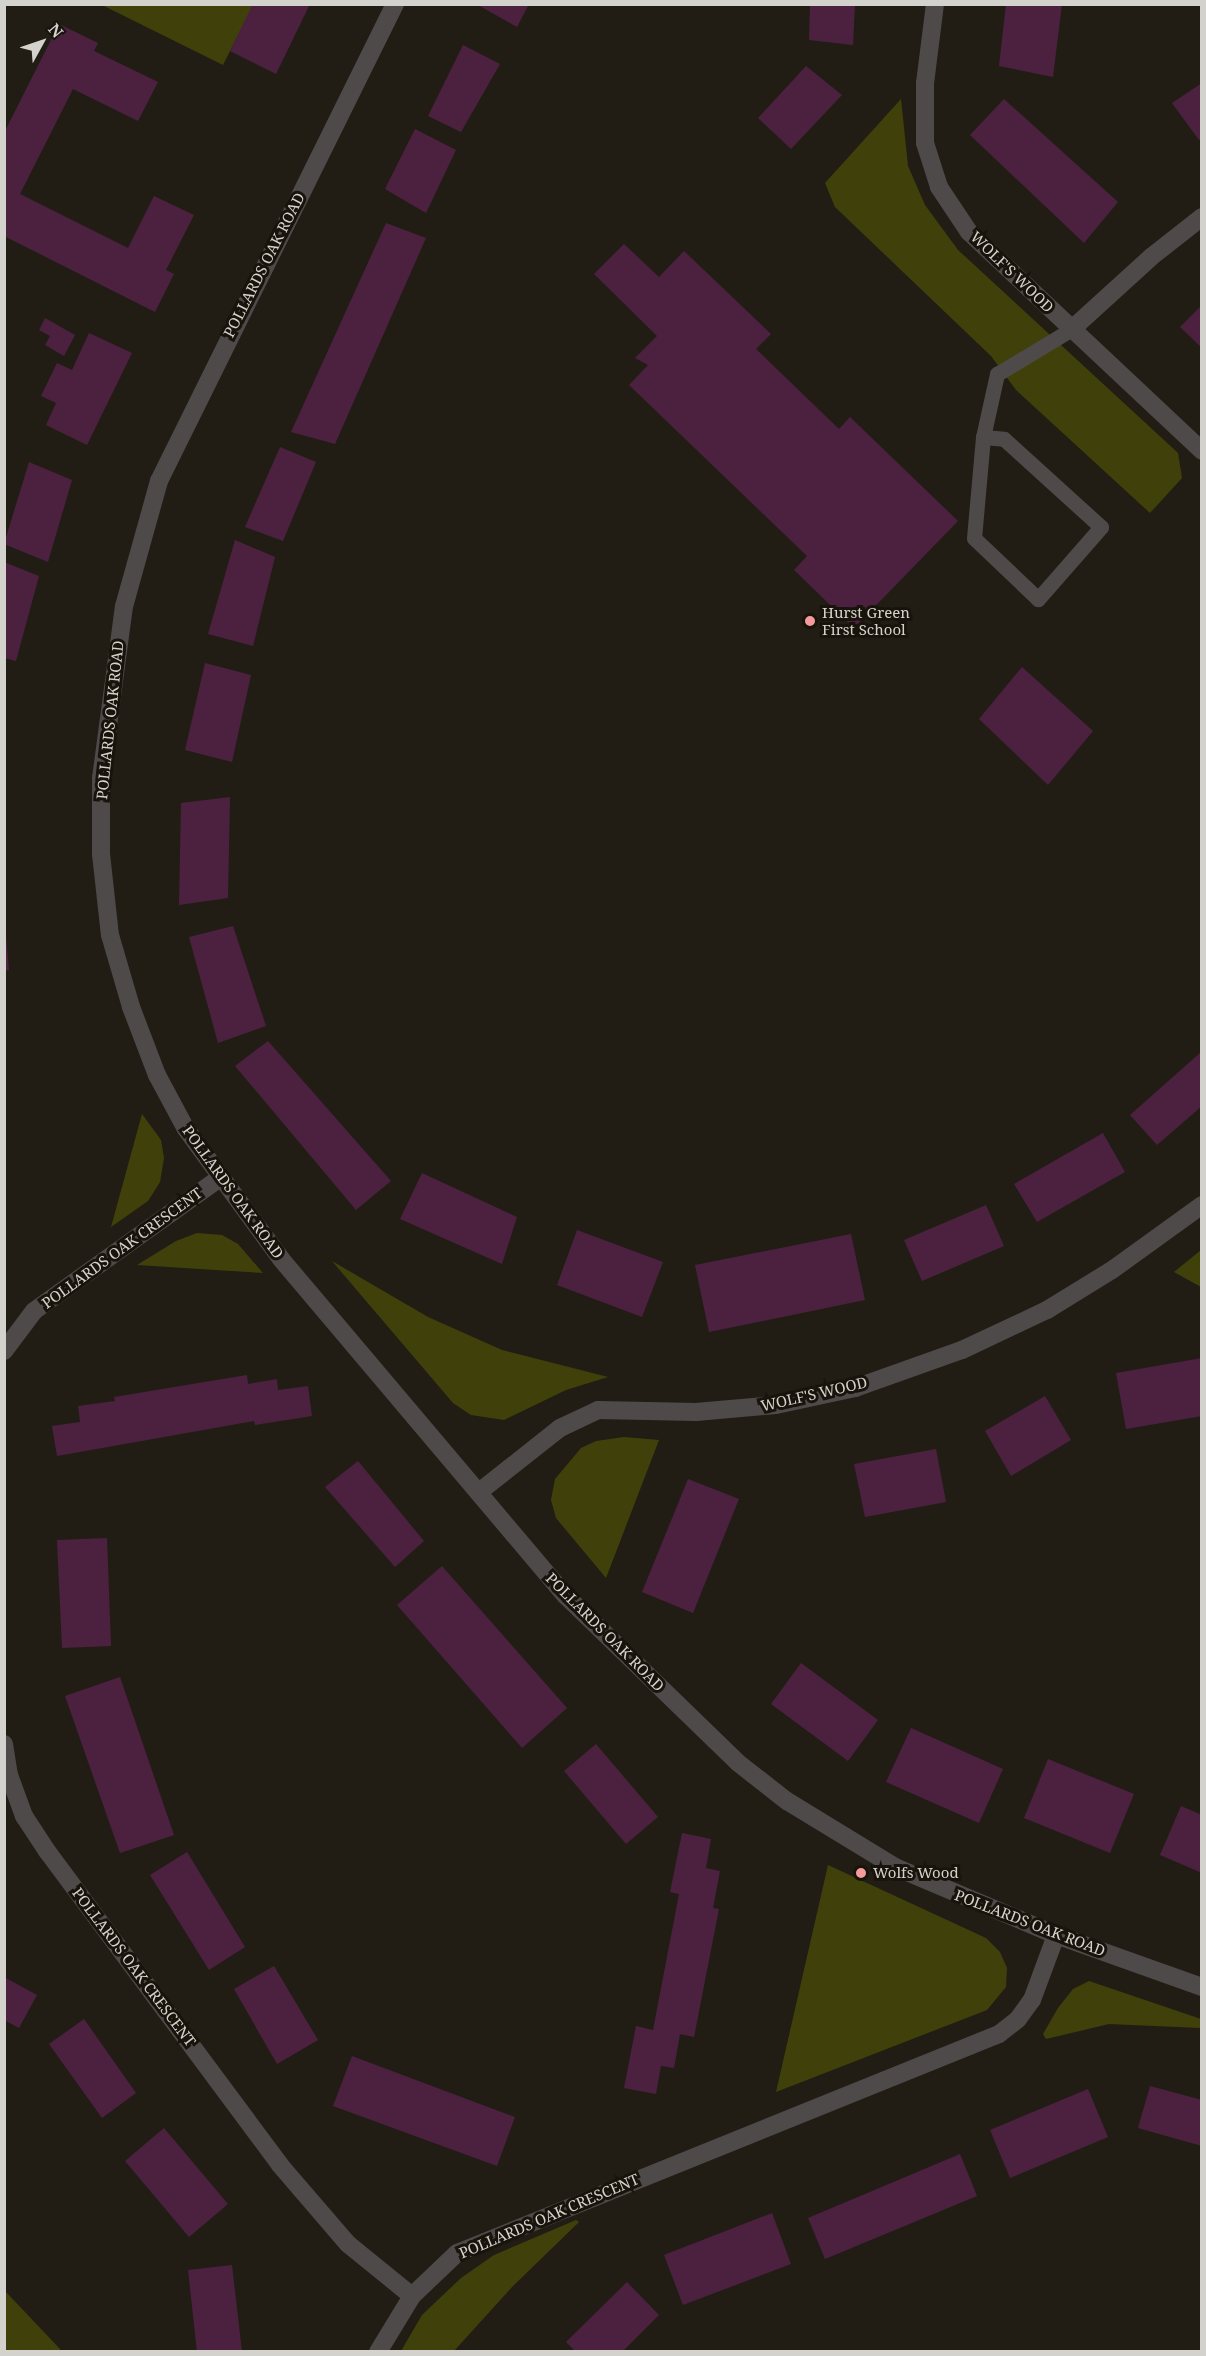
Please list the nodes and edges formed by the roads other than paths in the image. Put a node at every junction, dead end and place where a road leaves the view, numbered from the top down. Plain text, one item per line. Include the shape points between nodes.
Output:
1 (395, 4) edge
2 (935, 4) edge
3 (1202, 217) edge
4 (1072, 329) junction
5 (984, 437) junction
6 (1202, 451) edge
7 (221, 1177) junction
8 (1202, 1205) edge
9 (4, 1351) edge
10 (479, 1492) junction
11 (4, 1744) edge
12 (1056, 1935) junction
13 (1202, 1987) edge
14 (412, 2296) junction
15 (378, 2352) edge

1 - 7 street, POLLARDS OAK ROAD via 159,481 139,542 112,675 101,778 100,854 110,936 130,1007 157,1075 186,1129
2 - 4 street, WOLF'S WOOD via 925,83 925,143 939,188 969,232
3 - 4 street
4 - 5 lane via 997,374
4 - 6 street, WOLF'S WOOD
5 - 5 lane via 974,538 1038,599 1101,527 1004,439
7 - 9 street, POLLARDS OAK CRESCENT via 34,1311
7 - 10 street, POLLARDS OAK ROAD via 281,1259
8 - 10 street, WOLF'S WOOD via 1112,1270 1047,1310 962,1350 855,1388 776,1405 696,1412 598,1410 560,1428
10 - 12 street, POLLARDS OAK ROAD via 566,1596 737,1762 787,1801 895,1868
11 - 14 street, POLLARDS OAK CRESCENT via 9,1775 24,1816 47,1851 280,2165 348,2244
12 - 13 street, POLLARDS OAK ROAD
12 - 14 street, POLLARDS OAK CRESCENT via 1032,2000 1018,2019 999,2034 457,2253
14 - 15 street

